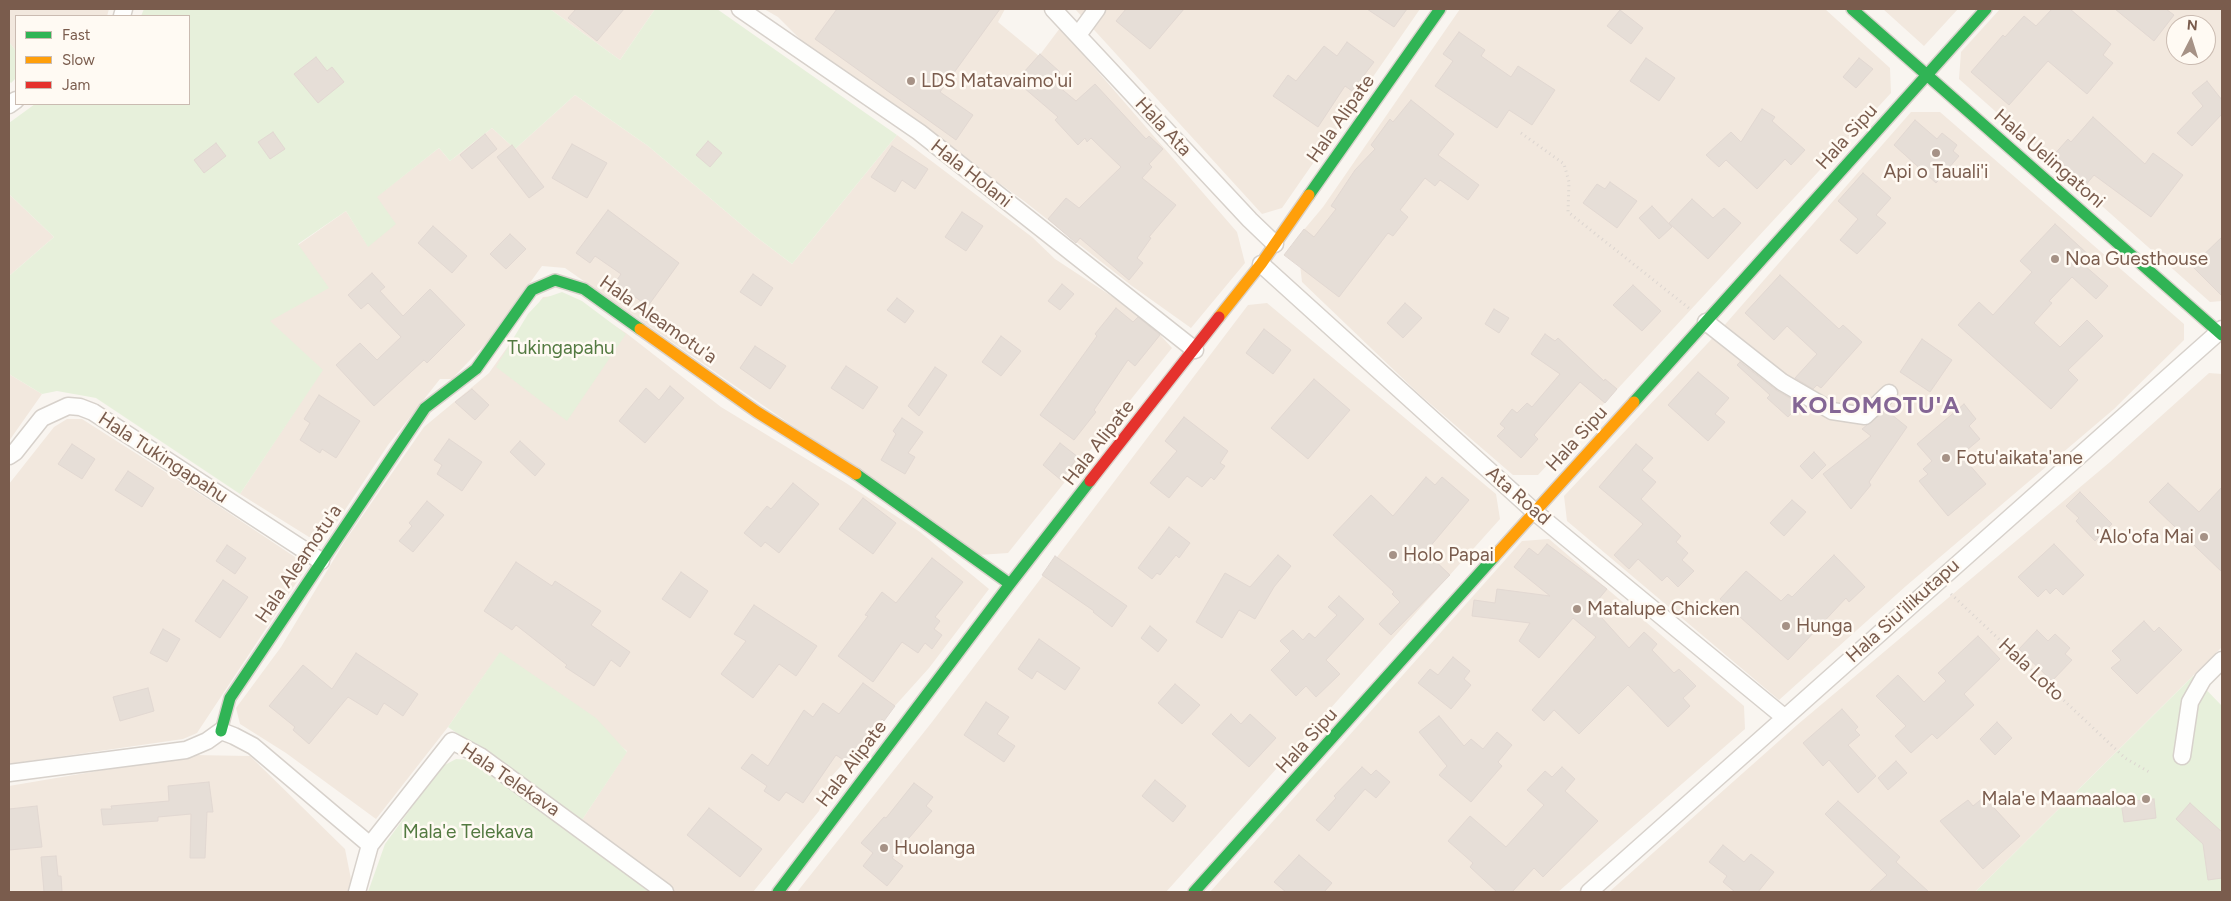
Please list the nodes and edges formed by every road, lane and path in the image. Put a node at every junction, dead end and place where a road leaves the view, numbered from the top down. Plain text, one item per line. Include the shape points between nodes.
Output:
1 (740, 9) edge
2 (1053, 9) edge
3 (1098, 9) edge
4 (1440, 9) edge
5 (1852, 9) edge
6 (1986, 9) edge
7 (1078, 36) junction
8 (1926, 75) junction
9 (1521, 133) dead end
10 (1275, 244) junction
11 (1261, 264) junction
12 (1706, 322) junction
13 (2221, 332) edge
14 (1195, 350) junction
15 (1889, 394) dead end
16 (9, 456) edge
17 (1536, 512) junction
18 (321, 562) junction
19 (1938, 581) junction
20 (1010, 584) junction
21 (2222, 660) edge
22 (1784, 717) junction
23 (221, 732) junction
24 (2182, 756) dead end
25 (9, 773) edge
26 (2151, 773) dead end
27 (370, 845) junction
28 (357, 892) edge
29 (665, 892) edge
30 (778, 892) edge
31 (1194, 892) edge
32 (1589, 892) edge

1 - 14 street, Hala Holani via 919,132
2 - 7 street, Hala Ata
3 - 7 street
4 - 10 street, Hala Alipate
5 - 8 street, Hala Uelingatoni
6 - 8 street, Hala Sipu
7 - 10 street, Hala Ata
8 - 12 street, Hala Sipu
8 - 13 street, Hala Uelingatoni
9 - 12 path via 1564,164 1569,182 1568,212
10 - 11 street, Hala Alipate
11 - 14 street, Hala Alipate
11 - 17 street, Ata Road
12 - 15 street via 1782,382 1832,411 1865,416
12 - 17 street, Hala Sipu
13 - 19 street, Hala Siu'ilikutapu
14 - 20 street, Hala Alipate
16 - 18 street, Hala Tukingapahu via 42,418 68,406 80,407 93,412
17 - 22 street, Ata Road
17 - 31 street, Hala Sipu
18 - 20 street, Hala Aleamotu'a via 425,408 476,369 532,290 555,280 584,289 757,412 852,471
18 - 23 street, Hala Aleamotu'a via 230,698
19 - 22 street, Hala Siu'ilikutapu
19 - 26 path, Hala Loto via 2124,758
20 - 30 street, Hala Alipate
21 - 24 street via 2203,679 2190,702
22 - 32 street, Hala Siu'ilikutapu
23 - 25 street via 186,750
23 - 27 street via 253,746
27 - 28 street, Hala Telekava
27 - 29 street, Hala Telekava via 452,741 480,756

